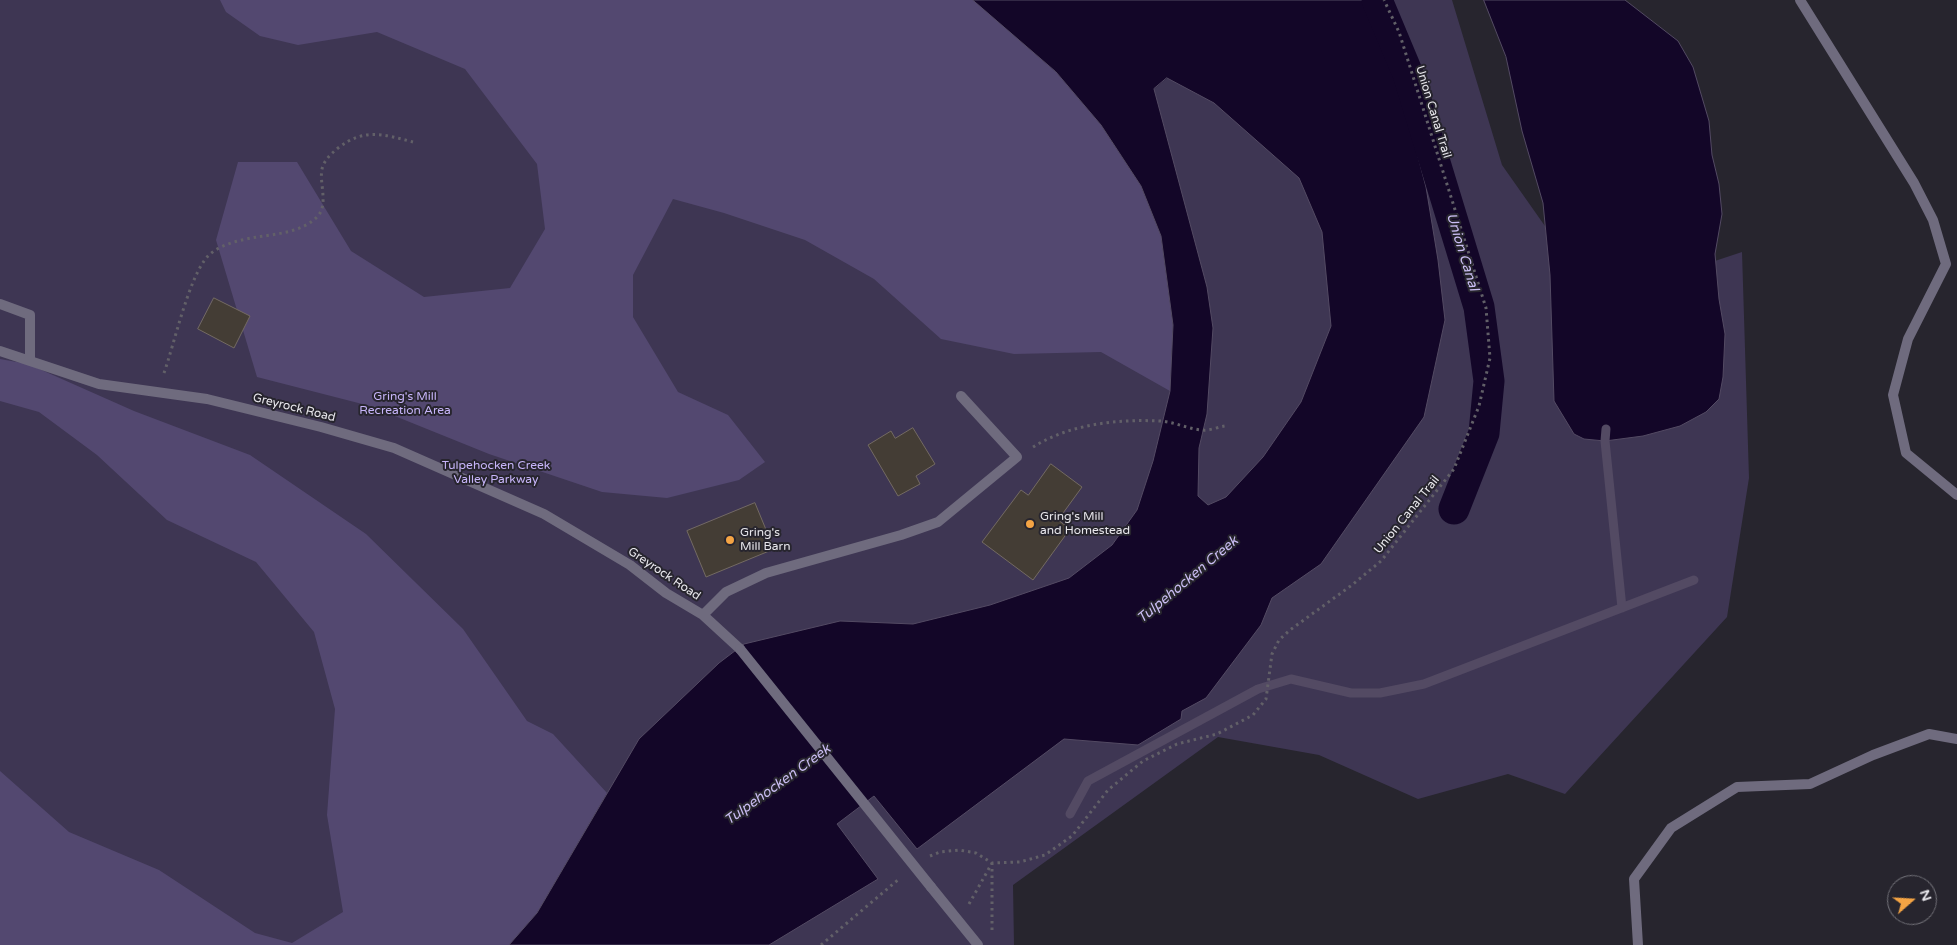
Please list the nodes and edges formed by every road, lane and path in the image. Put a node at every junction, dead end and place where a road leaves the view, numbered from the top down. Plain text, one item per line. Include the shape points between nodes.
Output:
1 (1384, 0) edge
2 (1800, 0) edge
3 (413, 142) dead end
4 (0, 304) edge
5 (0, 351) edge
6 (30, 361) junction
7 (157, 391) junction
8 (962, 396) dead end
9 (1225, 426) dead end
10 (1017, 456) junction
11 (1957, 496) edge
12 (703, 615) junction
13 (1957, 738) edge
14 (924, 860) dead end
15 (992, 863) junction
16 (907, 873) dead end
17 (961, 902) dead end
18 (986, 938) dead end
19 (821, 945) edge
20 (978, 945) edge
21 (1638, 945) edge

1 - 15 path, Union Canal Trail via 1399,32 1486,308 1490,358 1479,406 1454,469 1381,561 1280,640 1272,654 1266,699 1253,715 1217,734 1177,744 1144,761 1108,790 1072,836 1045,854 1020,862
2 - 11 street via 1909,175 1933,220 1946,264 1908,339 1893,395 1906,453
3 - 7 path via 383,134 362,135 343,144 329,155 322,169 323,203 318,216 300,228 245,239 223,246 207,256 189,292
4 - 6 street via 30,315
5 - 6 street, Greyrock Road
6 - 7 street, Greyrock Road via 99,384
7 - 12 street, Greyrock Road via 207,399 394,448 544,514 630,565
8 - 10 street
9 - 10 path via 1203,431 1162,421 1116,421 1048,438
10 - 12 street via 938,522 766,573 726,592
12 - 20 street, Greyrock Road, bridge via 740,648
13 - 21 street via 1929,734 1810,784 1738,787 1671,828 1634,879
14 - 15 path, Union Canal Trail via 940,852 959,850 976,853
15 - 17 path via 967,908
15 - 18 path via 992,930
16 - 19 path

